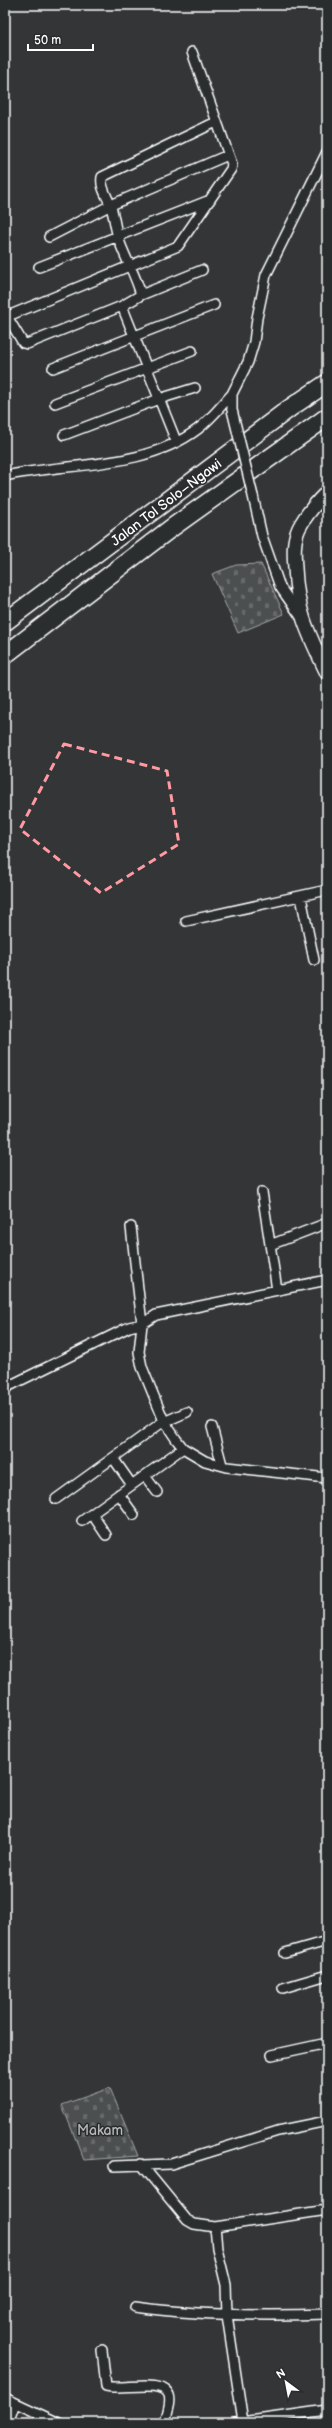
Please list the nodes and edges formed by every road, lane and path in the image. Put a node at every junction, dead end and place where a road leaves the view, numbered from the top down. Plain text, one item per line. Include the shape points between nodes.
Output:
1 (192, 52) dead end
2 (216, 122) junction
3 (327, 152) edge
4 (228, 155) junction
5 (210, 200) junction
6 (111, 205) junction
7 (49, 237) dead end
8 (118, 237) junction
9 (39, 267) dead end
10 (131, 267) junction
11 (202, 270) dead end
12 (141, 295) junction
13 (214, 305) dead end
14 (122, 306) junction
15 (134, 336) junction
16 (192, 351) dead end
17 (53, 368) dead end
18 (147, 368) junction
19 (327, 383) edge
20 (195, 388) dead end
21 (232, 394) junction
22 (159, 398) junction
23 (55, 403) dead end
24 (327, 417) edge
25 (64, 435) dead end
26 (176, 441) junction
27 (5, 476) edge
28 (327, 492) edge
29 (303, 620) junction
30 (5, 622) edge
31 (5, 654) edge
32 (327, 673) edge
33 (327, 890) edge
34 (302, 897) junction
35 (186, 921) dead end
36 (314, 960) dead end
37 (262, 1192) dead end
38 (327, 1223) edge
39 (131, 1227) dead end
40 (270, 1245) junction
41 (327, 1280) edge
42 (277, 1290) junction
43 (142, 1324) junction
44 (5, 1388) edge
45 (187, 1412) dead end
46 (164, 1422) junction
47 (212, 1427) dead end
48 (183, 1448) junction
49 (113, 1458) junction
50 (222, 1465) junction
51 (145, 1476) junction
52 (327, 1478) edge
53 (132, 1485) junction
54 (157, 1492) dead end
55 (119, 1494) junction
56 (56, 1499) dead end
57 (92, 1514) junction
58 (134, 1515) dead end
59 (82, 1521) dead end
60 (106, 1535) dead end
61 (327, 1941) edge
62 (285, 1953) dead end
63 (327, 1975) edge
64 (283, 1988) dead end
65 (327, 2043) edge
66 (272, 2055) dead end
67 (327, 2121) edge
68 (141, 2164) junction
69 (114, 2166) dead end
70 (327, 2210) edge
71 (215, 2227) junction
72 (135, 2307) dead end
73 (327, 2314) edge
74 (227, 2315) junction
75 (102, 2350) dead end
76 (5, 2398) edge
77 (16, 2403) junction
78 (327, 2410) edge
79 (239, 2422) edge
80 (8, 2423) edge
81 (59, 2423) edge
82 (165, 2423) edge

1 - 2 street
2 - 4 street
2 - 6 street via 102,177 101,185
3 - 21 street via 266,275 254,342 248,362
4 - 5 street via 232,167
4 - 6 street
5 - 8 street
5 - 10 street via 180,244
6 - 7 street
6 - 8 street
8 - 9 street
8 - 10 street
10 - 12 street
10 - 14 street via 8,317 23,343 27,344
11 - 12 street
12 - 14 street
13 - 15 street
14 - 15 street
15 - 17 street
15 - 18 street
16 - 18 street
18 - 22 street
18 - 23 street
19 - 30 highway, Jalan Tol Solo–Ngawi
20 - 22 street
21 - 26 street via 199,428
21 - 29 street, bridge via 232,410 262,536 280,586
22 - 25 street
22 - 26 street
24 - 31 highway, Jalan Tol Solo–Ngawi via 170,529
26 - 27 street via 139,456
28 - 29 street via 305,518 295,539 297,600
29 - 32 street
33 - 34 street
34 - 35 street
34 - 36 street
37 - 40 street
38 - 40 street
39 - 43 street
40 - 42 street
41 - 42 street
42 - 43 street via 156,1315
43 - 44 street via 129,1327
43 - 46 street via 139,1352 142,1367
45 - 46 street
46 - 48 street
46 - 49 street
47 - 50 street
48 - 50 street via 205,1461
48 - 51 street
49 - 53 street
49 - 56 street
50 - 52 street
51 - 53 street
51 - 54 street
53 - 55 street
55 - 57 street
55 - 58 street
57 - 59 street
57 - 60 street
61 - 62 street
63 - 64 street
65 - 66 street
67 - 68 street via 278,2131 171,2164
68 - 69 street
68 - 71 street via 187,2220 194,2224
70 - 71 street
71 - 74 street via 226,2285
72 - 74 street
73 - 74 street
74 - 79 street
75 - 82 street via 106,2386 158,2387 167,2392 170,2398
76 - 77 street
77 - 80 street
77 - 81 street
78 - 79 street

